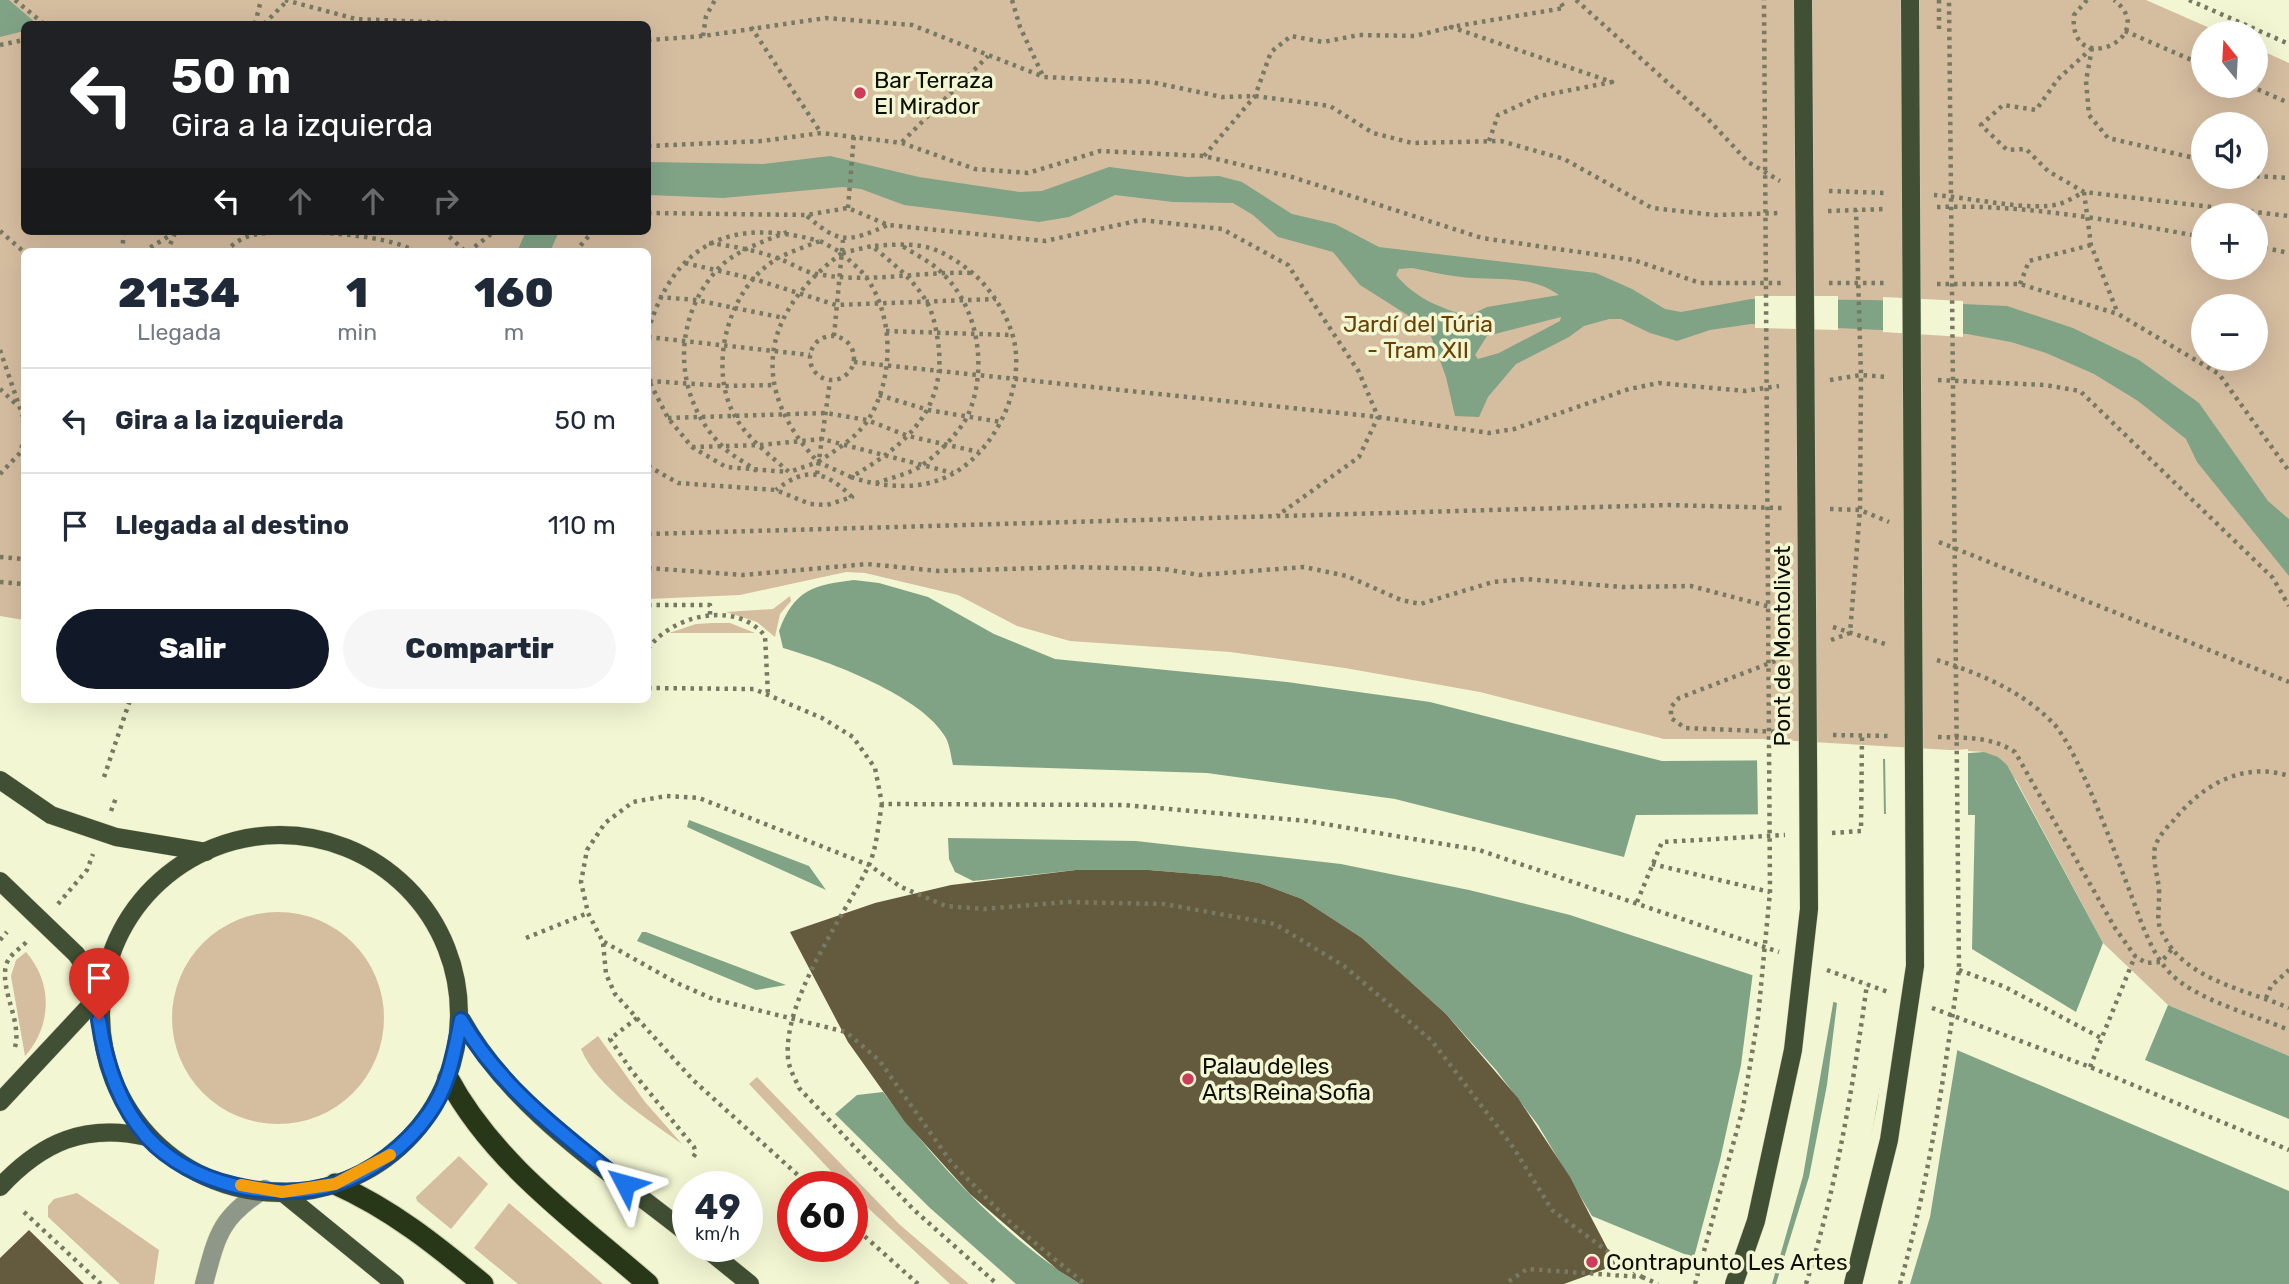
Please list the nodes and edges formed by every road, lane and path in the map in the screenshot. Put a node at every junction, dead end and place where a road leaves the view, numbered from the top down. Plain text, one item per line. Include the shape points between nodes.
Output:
1 (15, 0) edge
2 (261, 0) edge
3 (286, 0) edge
4 (715, 0) edge
5 (1012, 0) edge
6 (1559, 0) edge
7 (1764, 0) edge
8 (1803, 0) edge
9 (1910, 0) edge
10 (1949, 0) edge
11 (2087, 0) edge
12 (2114, 0) edge
13 (2189, 0) edge
14 (40, 21) edge
15 (256, 21) edge
16 (267, 21) edge
17 (403, 21) edge
18 (751, 27) junction
19 (1451, 27) junction
20 (2125, 31) junction
21 (703, 36) junction
22 (651, 40) edge
23 (21, 41) edge
24 (2289, 44) edge
25 (0, 45) edge
26 (2092, 48) junction
27 (988, 56) junction
28 (2191, 60) edge
29 (1044, 77) junction
30 (2268, 94) edge
31 (1255, 96) junction
32 (2289, 103) edge
33 (821, 133) junction
34 (854, 135) junction
35 (1489, 141) junction
36 (902, 143) junction
37 (651, 146) edge
38 (1204, 156) junction
39 (2191, 157) edge
40 (2268, 177) edge
41 (2289, 178) edge
42 (2084, 192) junction
43 (1935, 207) dead end
44 (848, 208) junction
45 (1895, 209) dead end
46 (1856, 210) junction
47 (1792, 212) dead end
48 (1817, 212) dead end
49 (651, 213) edge
50 (806, 215) junction
51 (2289, 216) edge
52 (2089, 217) junction
53 (888, 225) junction
54 (0, 231) edge
55 (787, 232) junction
56 (171, 235) edge
57 (252, 235) edge
58 (344, 235) edge
59 (448, 235) edge
60 (490, 235) edge
61 (2191, 235) edge
62 (843, 240) junction
63 (820, 241) junction
64 (709, 243) junction
65 (901, 244) junction
66 (2091, 245) junction
67 (872, 246) junction
68 (150, 248) edge
69 (230, 248) edge
70 (409, 248) edge
71 (462, 248) edge
72 (472, 248) edge
73 (747, 248) junction
74 (21, 249) edge
75 (2268, 249) edge
76 (842, 253) junction
77 (2289, 253) edge
78 (778, 258) junction
79 (685, 262) junction
80 (717, 270) junction
81 (942, 272) junction
82 (972, 273) junction
83 (813, 274) junction
84 (905, 274) junction
85 (839, 277) junction
86 (754, 279) junction
87 (868, 280) junction
88 (1793, 283) dead end
89 (1819, 283) dead end
90 (1858, 283) junction
91 (1899, 284) dead end
92 (1926, 284) dead end
93 (2020, 284) junction
94 (795, 295) junction
95 (658, 297) junction
96 (962, 299) junction
97 (996, 299) junction
98 (696, 300) junction
99 (926, 300) junction
100 (880, 304) junction
101 (836, 305) junction
102 (735, 309) junction
103 (2118, 314) junction
104 (784, 318) junction
105 (651, 321) edge
106 (937, 330) junction
107 (886, 331) junction
108 (975, 332) junction
109 (1011, 335) junction
110 (1860, 335) dead end
111 (834, 336) junction
112 (651, 337) edge
113 (683, 341) junction
114 (722, 346) junction
115 (0, 350) edge
116 (773, 351) junction
117 (810, 355) junction
118 (854, 362) junction
119 (888, 365) junction
120 (940, 371) junction
121 (978, 375) junction
122 (1901, 378) dead end
123 (1014, 379) junction
124 (1927, 379) dead end
125 (830, 380) junction
126 (651, 381) edge
127 (1822, 381) dead end
128 (651, 385) edge
129 (687, 385) junction
130 (774, 385) junction
131 (726, 386) junction
132 (1783, 386) dead end
133 (0, 389) edge
134 (879, 395) junction
135 (928, 410) junction
136 (21, 411) edge
137 (781, 412) junction
138 (21, 413) edge
139 (826, 413) junction
140 (967, 417) junction
141 (1377, 417) junction
142 (668, 418) junction
143 (736, 418) junction
144 (701, 419) junction
145 (867, 420) junction
146 (1000, 422) junction
147 (908, 436) junction
148 (822, 439) junction
149 (797, 440) junction
150 (846, 443) junction
151 (945, 443) junction
152 (760, 445) junction
153 (692, 447) junction
154 (722, 447) junction
155 (21, 450) edge
156 (979, 452) junction
157 (887, 456) junction
158 (818, 462) junction
159 (920, 467) junction
160 (651, 468) edge
161 (757, 471) junction
162 (2289, 471) edge
163 (789, 472) junction
164 (0, 474) edge
165 (817, 474) junction
166 (954, 474) junction
167 (851, 477) junction
168 (873, 484) junction
169 (776, 490) junction
170 (1791, 508) dead end
171 (1819, 509) dead end
172 (1276, 516) junction
173 (1898, 526) dead end
174 (651, 534) edge
175 (1936, 541) dead end
176 (0, 557) edge
177 (21, 559) edge
178 (651, 568) edge
179 (0, 582) edge
180 (21, 584) edge
181 (651, 605) edge
182 (2289, 606) edge
183 (1789, 612) dead end
184 (710, 616) junction
185 (1825, 625) dead end
186 (651, 645) edge
187 (1900, 649) dead end
188 (1925, 656) dead end
189 (2289, 682) edge
190 (651, 688) edge
191 (768, 695) junction
192 (129, 703) edge
193 (1862, 736) dead end
194 (2289, 776) edge
195 (104, 777) dead end
196 (0, 780) edge
197 (882, 804) junction
198 (1821, 833) dead end
199 (1795, 835) dead end
200 (206, 852) junction
201 (1653, 864) junction
202 (869, 865) junction
203 (0, 881) edge
204 (1770, 892) junction
205 (1637, 902) junction
206 (588, 913) junction
207 (7, 932) dead end
208 (526, 938) dead end
209 (0, 940) edge
210 (603, 942) junction
211 (2172, 949) dead end
212 (1781, 953) dead end
213 (2135, 956) dead end
214 (1818, 966) dead end
215 (1959, 970) junction
216 (2289, 970) edge
217 (1867, 984) junction
218 (99, 991) junction
219 (1892, 993) dead end
220 (2266, 998) dead end
221 (1929, 1007) dead end
222 (637, 1018) junction
223 (793, 1019) junction
224 (461, 1020) junction
225 (2289, 1030) edge
226 (2103, 1039) junction
227 (2090, 1067) junction
228 (448, 1078) junction
229 (0, 1102) edge
230 (147, 1137) junction
231 (2289, 1150) edge
232 (691, 1160) dead end
233 (793, 1171) edge
234 (335, 1184) junction
235 (0, 1187) edge
236 (273, 1191) junction
237 (24, 1212) dead end
238 (672, 1221) edge
239 (868, 1239) edge
240 (723, 1262) edge
241 (1642, 1277) junction
242 (101, 1284) edge
243 (204, 1284) edge
244 (395, 1284) edge
245 (483, 1284) edge
246 (648, 1284) edge
247 (750, 1284) edge
248 (918, 1284) edge
249 (997, 1284) edge
250 (1085, 1284) edge
251 (1506, 1284) edge
252 (1658, 1284) edge
253 (1695, 1284) edge
254 (1734, 1284) edge
255 (1806, 1284) edge
256 (1853, 1284) edge
257 (1900, 1284) edge

1 - 14 path
2 - 15 path
3 - 16 path
3 - 17 path via 356,19
4 - 21 path
5 - 29 path
6 - 19 path via 1564,8
7 - 204 path, Pont de Montolivet, bridge
8 - 254 main road, Pont de Montolivet, bridge via 1809,909 1793,1050 1756,1221
9 - 256 main road, bridge via 1915,966 1889,1140
10 - 215 path, bridge
11 - 26 path via 2078,7 2074,23 2078,38
12 - 20 path via 2126,15
13 - 24 path
18 - 21 path
18 - 27 path via 826,18 912,25
18 - 33 path
19 - 31 path via 1415,36 1359,35 1323,42 1291,36 1271,52
19 - 35 path via 1612,82 1540,96 1498,115
20 - 26 path via 2116,44
20 - 28 path
21 - 22 path
23 - 25 path
26 - 39 path via 2086,81 2089,115 2108,138
26 - 42 path via 2058,79 2036,110 2003,105 1981,124 2007,150 2026,149 2048,171
27 - 29 path
27 - 36 path
29 - 31 path via 1151,82 1222,97
30 - 32 path
31 - 35 path via 1330,106 1373,133 1412,143
31 - 38 path
33 - 34 path
33 - 37 path via 762,141
34 - 36 path
34 - 44 path
35 - 47 path via 1564,159 1652,208 1715,215
36 - 38 path via 975,169 1028,173 1100,151
38 - 88 path via 1292,177 1482,238 1634,260 1700,283
40 - 41 path
42 - 51 path
42 - 52 path
43 - 52 path
44 - 50 path
44 - 53 path
45 - 46 path
46 - 48 path
46 - 90 path
49 - 50 path
50 - 62 path
52 - 61 path
52 - 66 path
53 - 62 path
53 - 141 path via 1045,241 1141,220 1222,229 1288,265 1359,372
54 - 74 path
55 - 63 path
55 - 64 path via 747,231
55 - 73 path
56 - 68 path
57 - 69 path
58 - 70 path via 382,237
59 - 71 path
60 - 72 path
62 - 76 path
63 - 76 path
63 - 78 path
64 - 73 path
64 - 79 path
65 - 67 path
65 - 81 path
65 - 82 path via 927,247
66 - 93 path via 2029,261
66 - 103 path
67 - 76 path
67 - 84 path
73 - 78 path
73 - 80 path
75 - 77 path
76 - 83 path
76 - 85 path
76 - 87 path
78 - 83 path
78 - 86 path
79 - 80 path
79 - 95 path
80 - 86 path
80 - 98 path
81 - 82 path
81 - 84 path
81 - 96 path
82 - 97 path
83 - 85 path
83 - 94 path
84 - 87 path
84 - 99 path
85 - 87 path
85 - 101 path
86 - 94 path
86 - 102 path
87 - 100 path
89 - 90 path
90 - 91 path
90 - 110 path
92 - 93 path
93 - 103 path
94 - 101 path
94 - 104 path
95 - 98 path
95 - 105 path
96 - 97 path
96 - 99 path
96 - 108 path
97 - 109 path
98 - 102 path
98 - 113 path
99 - 100 path
99 - 106 path
100 - 101 path
100 - 107 path
101 - 111 path
102 - 104 path
102 - 114 path
103 - 162 path via 2219,374
104 - 116 path
106 - 107 path
106 - 108 path
106 - 120 path
107 - 119 path
108 - 109 path
108 - 121 path
109 - 123 path via 1016,355
111 - 117 path via 815,343
111 - 118 path via 847,342
112 - 113 path
113 - 114 path
113 - 129 path
114 - 116 path
114 - 131 path
115 - 136 path
116 - 117 path
116 - 130 path
117 - 125 path via 817,375
118 - 119 path
118 - 125 path via 848,374
119 - 120 path
119 - 134 path
120 - 121 path
120 - 135 path
121 - 123 path
121 - 140 path
122 - 127 path via 1861,375
123 - 141 path
123 - 146 path
124 - 182 path via 2080,391 2273,578
125 - 139 path
126 - 129 path
128 - 142 path
129 - 131 path
129 - 144 path
130 - 131 path
130 - 137 path
131 - 143 path
132 - 141 path via 1745,391 1659,383 1489,433
133 - 138 path
134 - 135 path
134 - 145 path
135 - 140 path
135 - 147 path
137 - 139 path
137 - 143 path
137 - 149 path
139 - 145 path
139 - 148 path
140 - 146 path
140 - 151 path
141 - 172 path via 1359,457
142 - 144 path
142 - 153 path
143 - 144 path
143 - 152 path
144 - 154 path
145 - 147 path
145 - 150 path
146 - 156 path
147 - 151 path
147 - 157 path
148 - 149 path
148 - 150 path
148 - 158 path
149 - 152 path
149 - 158 path
150 - 157 path
150 - 158 path
151 - 156 path
151 - 159 path
152 - 154 path
152 - 163 path
153 - 154 path
153 - 161 path via 726,467
154 - 161 path
155 - 164 path
156 - 166 path
157 - 159 path
157 - 167 path
158 - 163 path
158 - 165 path
158 - 167 path
159 - 166 path
159 - 168 path
160 - 169 path via 678,483
161 - 163 path
165 - 169 path via 787,481
165 - 169 path via 829,477 852,497 818,505 793,500
166 - 168 path via 909,486
167 - 168 path
170 - 172 path via 1668,505
171 - 173 path via 1860,510
172 - 174 path
175 - 189 path
176 - 177 path
178 - 183 path via 743,575 867,564 939,571 1070,566 1164,569 1199,575 1304,567 1347,576 1420,604 1493,582 1526,579 1622,587 1691,586
179 - 180 path
181 - 184 path via 710,604
184 - 186 path via 684,619 664,630
184 - 191 path via 739,620 765,636
185 - 187 path
188 - 225 path via 1995,682 2055,724 2073,756 2141,922 2170,973 2202,994
190 - 191 path via 739,687
191 - 197 path via 853,737 875,768
192 - 195 path
193 - 198 path via 1861,831
194 - 211 path via 2244,771 2212,785 2186,805 2163,832 2154,860 2159,886 2156,920
196 - 200 main road via 51,815 116,836
197 - 202 path
197 - 205 path via 1124,805 1307,821 1479,850
199 - 201 path via 1662,842
200 - 218 main road via 155,888 134,914 106,966
200 - 224 main road via 241,840 289,836 345,847 377,863 404,883 444,939 456,972
201 - 204 path
201 - 205 path
202 - 206 path via 699,798 666,796 632,802 605,822 587,850 582,881
202 - 223 path via 822,945
202 - 241 path via 901,887 946,906 984,909 1066,901 1164,904 1275,924 1344,966 1432,1041 1513,1147 1552,1210
203 - 218 main road via 76,954
204 - 253 path, Pont de Montolivet, bridge via 1758,1017 1743,1108
205 - 212 path
206 - 208 path
206 - 210 path
207 - 209 path
210 - 222 path via 606,974 615,994
210 - 223 path via 713,999
213 - 226 path
214 - 217 path
215 - 226 path via 2005,986
215 - 257 path, bridge via 1941,1099
216 - 220 path via 2271,986
217 - 219 path
217 - 255 path via 1848,1121
218 - 229 main road
218 - 230 main road via 103,1049 127,1109
221 - 227 path
222 - 232 path via 610,1038 694,1147
222 - 233 path via 693,1080
223 - 249 path via 788,1056 799,1088 913,1209
223 - 250 path via 846,1032 879,1060 951,1162 1012,1224
224 - 228 main road
224 - 238 main road via 509,1086
226 - 227 path
227 - 231 path
228 - 234 main road via 430,1113 410,1138 385,1159
228 - 246 highway via 472,1119 517,1168
230 - 235 main road via 110,1132 57,1143 37,1152
230 - 236 main road via 167,1154 221,1182
234 - 236 main road
234 - 245 highway via 405,1222
236 - 243 street via 241,1204 223,1224
236 - 244 main road
237 - 242 path
239 - 248 path
240 - 247 main road
241 - 251 path via 1527,1269
241 - 252 path

